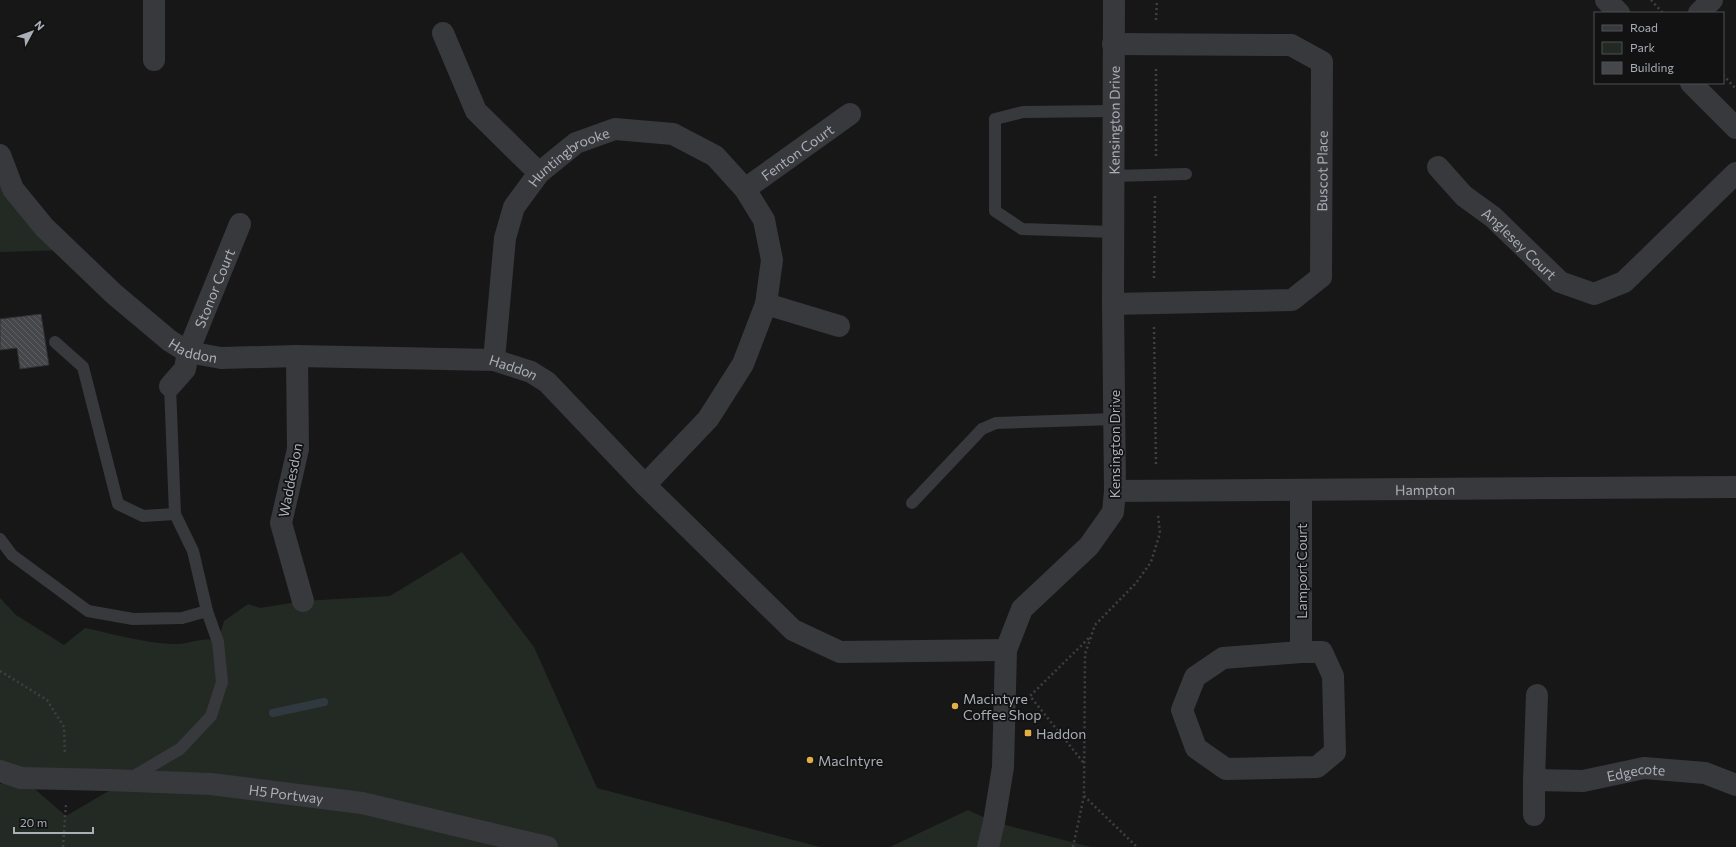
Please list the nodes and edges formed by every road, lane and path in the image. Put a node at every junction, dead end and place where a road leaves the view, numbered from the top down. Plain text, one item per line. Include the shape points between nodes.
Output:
1 (154, 0) edge
2 (1114, 0) edge
3 (1606, 0) edge
4 (1651, 0) edge
5 (1712, 0) edge
6 (1618, 12) edge
7 (1662, 12) edge
8 (1700, 12) edge
9 (443, 33) dead end
10 (1113, 44) junction
11 (154, 60) dead end
12 (1724, 76) edge
13 (1691, 84) edge
14 (1736, 88) edge
15 (1113, 111) junction
16 (850, 114) dead end
17 (1736, 128) edge
18 (0, 155) edge
19 (1438, 167) dead end
20 (539, 173) junction
21 (1186, 174) dead end
22 (1736, 174) edge
23 (1113, 176) junction
24 (745, 190) junction
25 (240, 224) dead end
26 (1113, 232) junction
27 (766, 304) junction
28 (1112, 304) junction
29 (839, 326) dead end
30 (55, 342) dead end
31 (188, 352) junction
32 (298, 356) junction
33 (494, 360) junction
34 (170, 386) joint
35 (1114, 419) junction
36 (645, 486) junction
37 (1736, 487) edge
38 (1115, 491) junction
39 (1301, 491) junction
40 (912, 502) dead end
41 (175, 514) junction
42 (0, 539) edge
43 (303, 601) dead end
44 (207, 611) junction
45 (1091, 637) dead end
46 (1006, 650) junction
47 (1301, 652) junction
48 (0, 671) edge
49 (1537, 696) dead end
50 (65, 757) dead end
51 (1083, 762) dead end
52 (0, 771) edge
53 (21, 778) junction
54 (1534, 780) junction
55 (117, 781) junction
56 (0, 784) edge
57 (1736, 785) edge
58 (1084, 796) dead end
59 (66, 801) dead end
60 (1534, 814) dead end
61 (63, 847) edge
62 (547, 847) edge
63 (988, 847) edge
64 (1137, 847) edge

1 - 11 street
2 - 10 street, Kensington Drive
3 - 6 street
4 - 7 path
5 - 8 street
9 - 20 street via 476,111
10 - 15 street, Kensington Drive
10 - 28 street, Buscot Place via 1291,45 1322,62 1322,78 1321,277 1292,300
12 - 14 path
13 - 17 street
15 - 23 street, Kensington Drive
15 - 26 lane via 1023,112 995,119 995,211 1022,229
16 - 24 street, Fenton Court
18 - 31 street, Haddon via 13,189 44,227 114,294 170,341
19 - 22 street, Anglesey Court via 1464,196 1493,217 1560,282 1594,294 1624,282
20 - 24 street, Huntingbrooke via 576,143 615,129 673,134 715,156
20 - 33 street, Huntingbrooke via 514,207 505,238
21 - 23 lane
23 - 26 street, Kensington Drive
24 - 27 street, Huntingbrooke via 764,220 772,260
25 - 31 street, Stonor Court
26 - 28 street, Kensington Drive
27 - 29 street
27 - 36 street, Huntingbrooke via 743,364 708,419
28 - 35 street, Kensington Drive
30 - 41 lane via 82,367 118,504 143,516
31 - 32 street, Haddon via 221,358
31 - 34 street, Stonor Court via 185,369
32 - 33 street, Haddon
32 - 43 street, Waddesdon via 298,449 281,523
33 - 36 street, Haddon via 530,372 546,382
34 - 41 lane
35 - 38 street, Kensington Drive
35 - 40 lane via 996,423 982,429
36 - 46 street, Haddon via 792,630 840,652
37 - 39 street, Hampton
38 - 39 street, Hampton
38 - 46 street, Kensington Drive via 1113,512 1090,546 1022,609
39 - 47 street, Lamport Court
41 - 44 lane via 193,551
42 - 44 lane via 12,555 88,611 140,619 182,618
44 - 55 lane via 218,642 222,682 211,716 180,749
45 - 51 path via 1030,696
46 - 63 street, Kensington Drive via 1003,767
47 - 47 street via 1223,658 1195,677 1182,710 1196,748 1226,768 1317,767 1335,752 1333,676 1322,652
48 - 50 path via 47,700 64,727
49 - 54 street
52 - 53 street, H5 Portway
53 - 55 street, H5 Portway, bridge
53 - 56 street, H5 Portway
54 - 57 street, Edgecote via 1582,781 1644,768 1704,773
54 - 60 street
55 - 62 street, H5 Portway via 211,784 362,803
58 - 64 path
59 - 61 path

